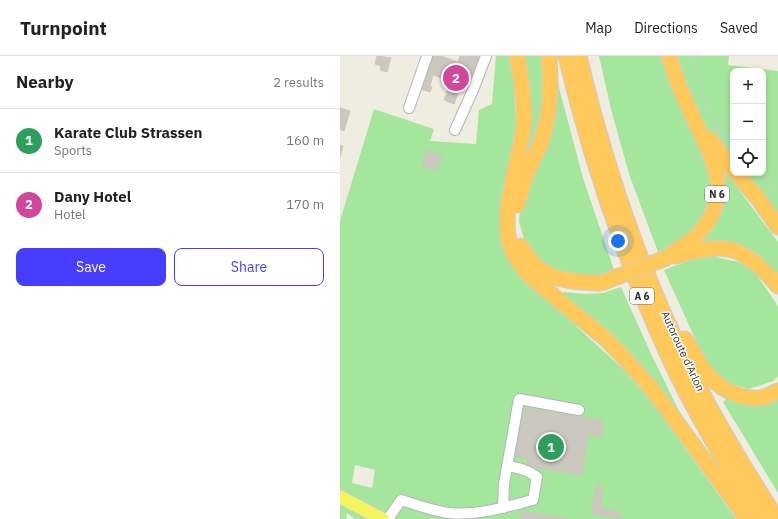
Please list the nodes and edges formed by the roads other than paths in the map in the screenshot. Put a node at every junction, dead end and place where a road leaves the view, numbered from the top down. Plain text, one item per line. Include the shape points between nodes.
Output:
1 (427, 56) edge
2 (486, 56) edge
3 (517, 56) edge
4 (549, 56) edge
5 (566, 56) edge
6 (579, 56) edge
7 (670, 56) edge
8 (410, 108) dead end
9 (691, 115) junction
10 (455, 130) dead end
11 (730, 166) edge
12 (739, 176) edge
13 (508, 222) junction
14 (778, 227) edge
15 (666, 258) junction
16 (601, 283) junction
17 (778, 286) edge
18 (659, 301) junction
19 (778, 391) edge
20 (579, 410) dead end
21 (507, 466) junction
22 (340, 497) edge
23 (503, 508) junction
24 (382, 519) edge
25 (388, 519) edge
26 (747, 519) edge
27 (761, 519) edge
28 (777, 519) edge

1 - 8 lane
2 - 10 lane
3 - 13 highway, A 6 via 524,123 508,208
4 - 16 highway via 550,88 546,123 516,208 514,221 517,235 530,260 552,277 567,281
5 - 27 highway, Autoroute d'Arlon / A 6 via 590,149 634,277 668,355 700,418
6 - 18 highway, Autoroute d'Arlon / A 6 via 620,201
7 - 9 highway, N 6
9 - 11 highway, N 6
9 - 15 highway, N 6 via 709,149 716,173 716,204 711,218 702,231
12 - 14 highway, N 6
13 - 16 highway, A 6 via 517,250 536,274 566,287 586,287
13 - 26 highway, A 6 via 508,237 522,267 606,340 647,383
15 - 16 highway, A 6, bridge
15 - 17 highway, A 6 via 716,248 738,251 760,267
18 - 19 highway, A 6 via 700,365 718,384 745,398 766,397
18 - 28 highway, Autoroute d'Arlon / A 6 via 708,405
20 - 21 lane via 519,399
21 - 23 lane
21 - 23 lane via 522,469 537,477 533,500
22 - 24 main road
23 - 25 lane via 464,514 448,513 401,500

